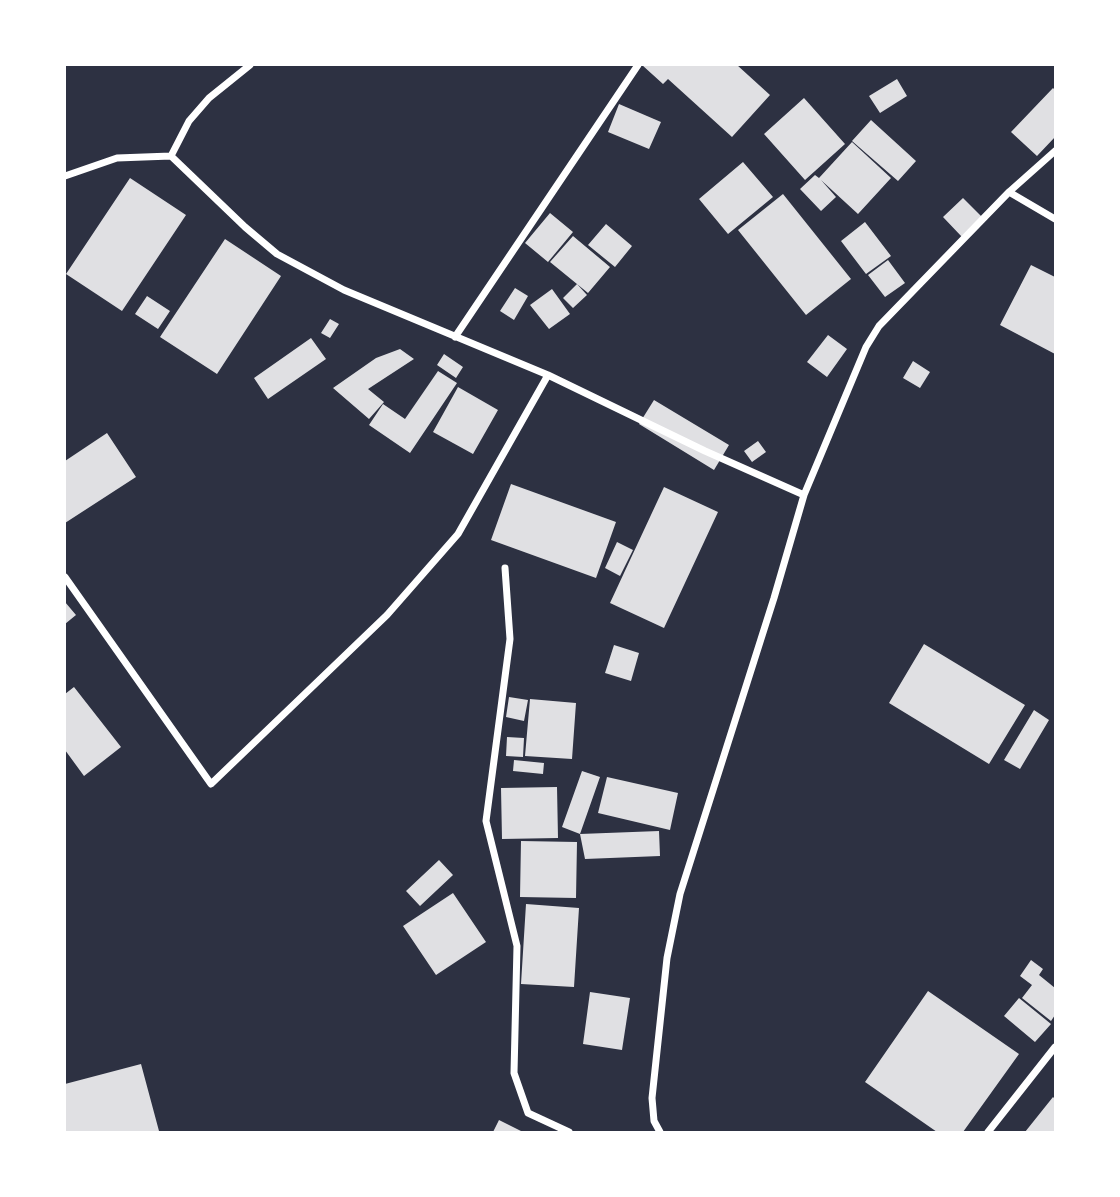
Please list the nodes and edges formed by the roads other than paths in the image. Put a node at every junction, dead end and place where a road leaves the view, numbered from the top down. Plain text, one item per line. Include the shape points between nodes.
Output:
1 (250, 65) edge
2 (638, 65) edge
3 (1055, 151) edge
4 (171, 156) junction
5 (65, 176) edge
6 (1009, 192) junction
7 (1055, 219) edge
8 (455, 337) junction
9 (548, 375) junction
10 (804, 495) junction
11 (505, 568) dead end
12 (65, 576) edge
13 (1055, 1047) edge
14 (569, 1132) edge
15 (660, 1132) edge
16 (988, 1132) edge

1 - 4 street via 189,121
2 - 8 street
3 - 6 street
4 - 5 street via 117,158
4 - 8 street via 277,254 344,290
6 - 7 street
6 - 10 street via 878,326
8 - 9 street
9 - 10 street
9 - 12 street via 458,534 387,615 211,784
10 - 15 street via 680,894 667,958 652,1098
11 - 14 street via 510,639 486,821 517,946 514,1073 528,1113
13 - 16 street

